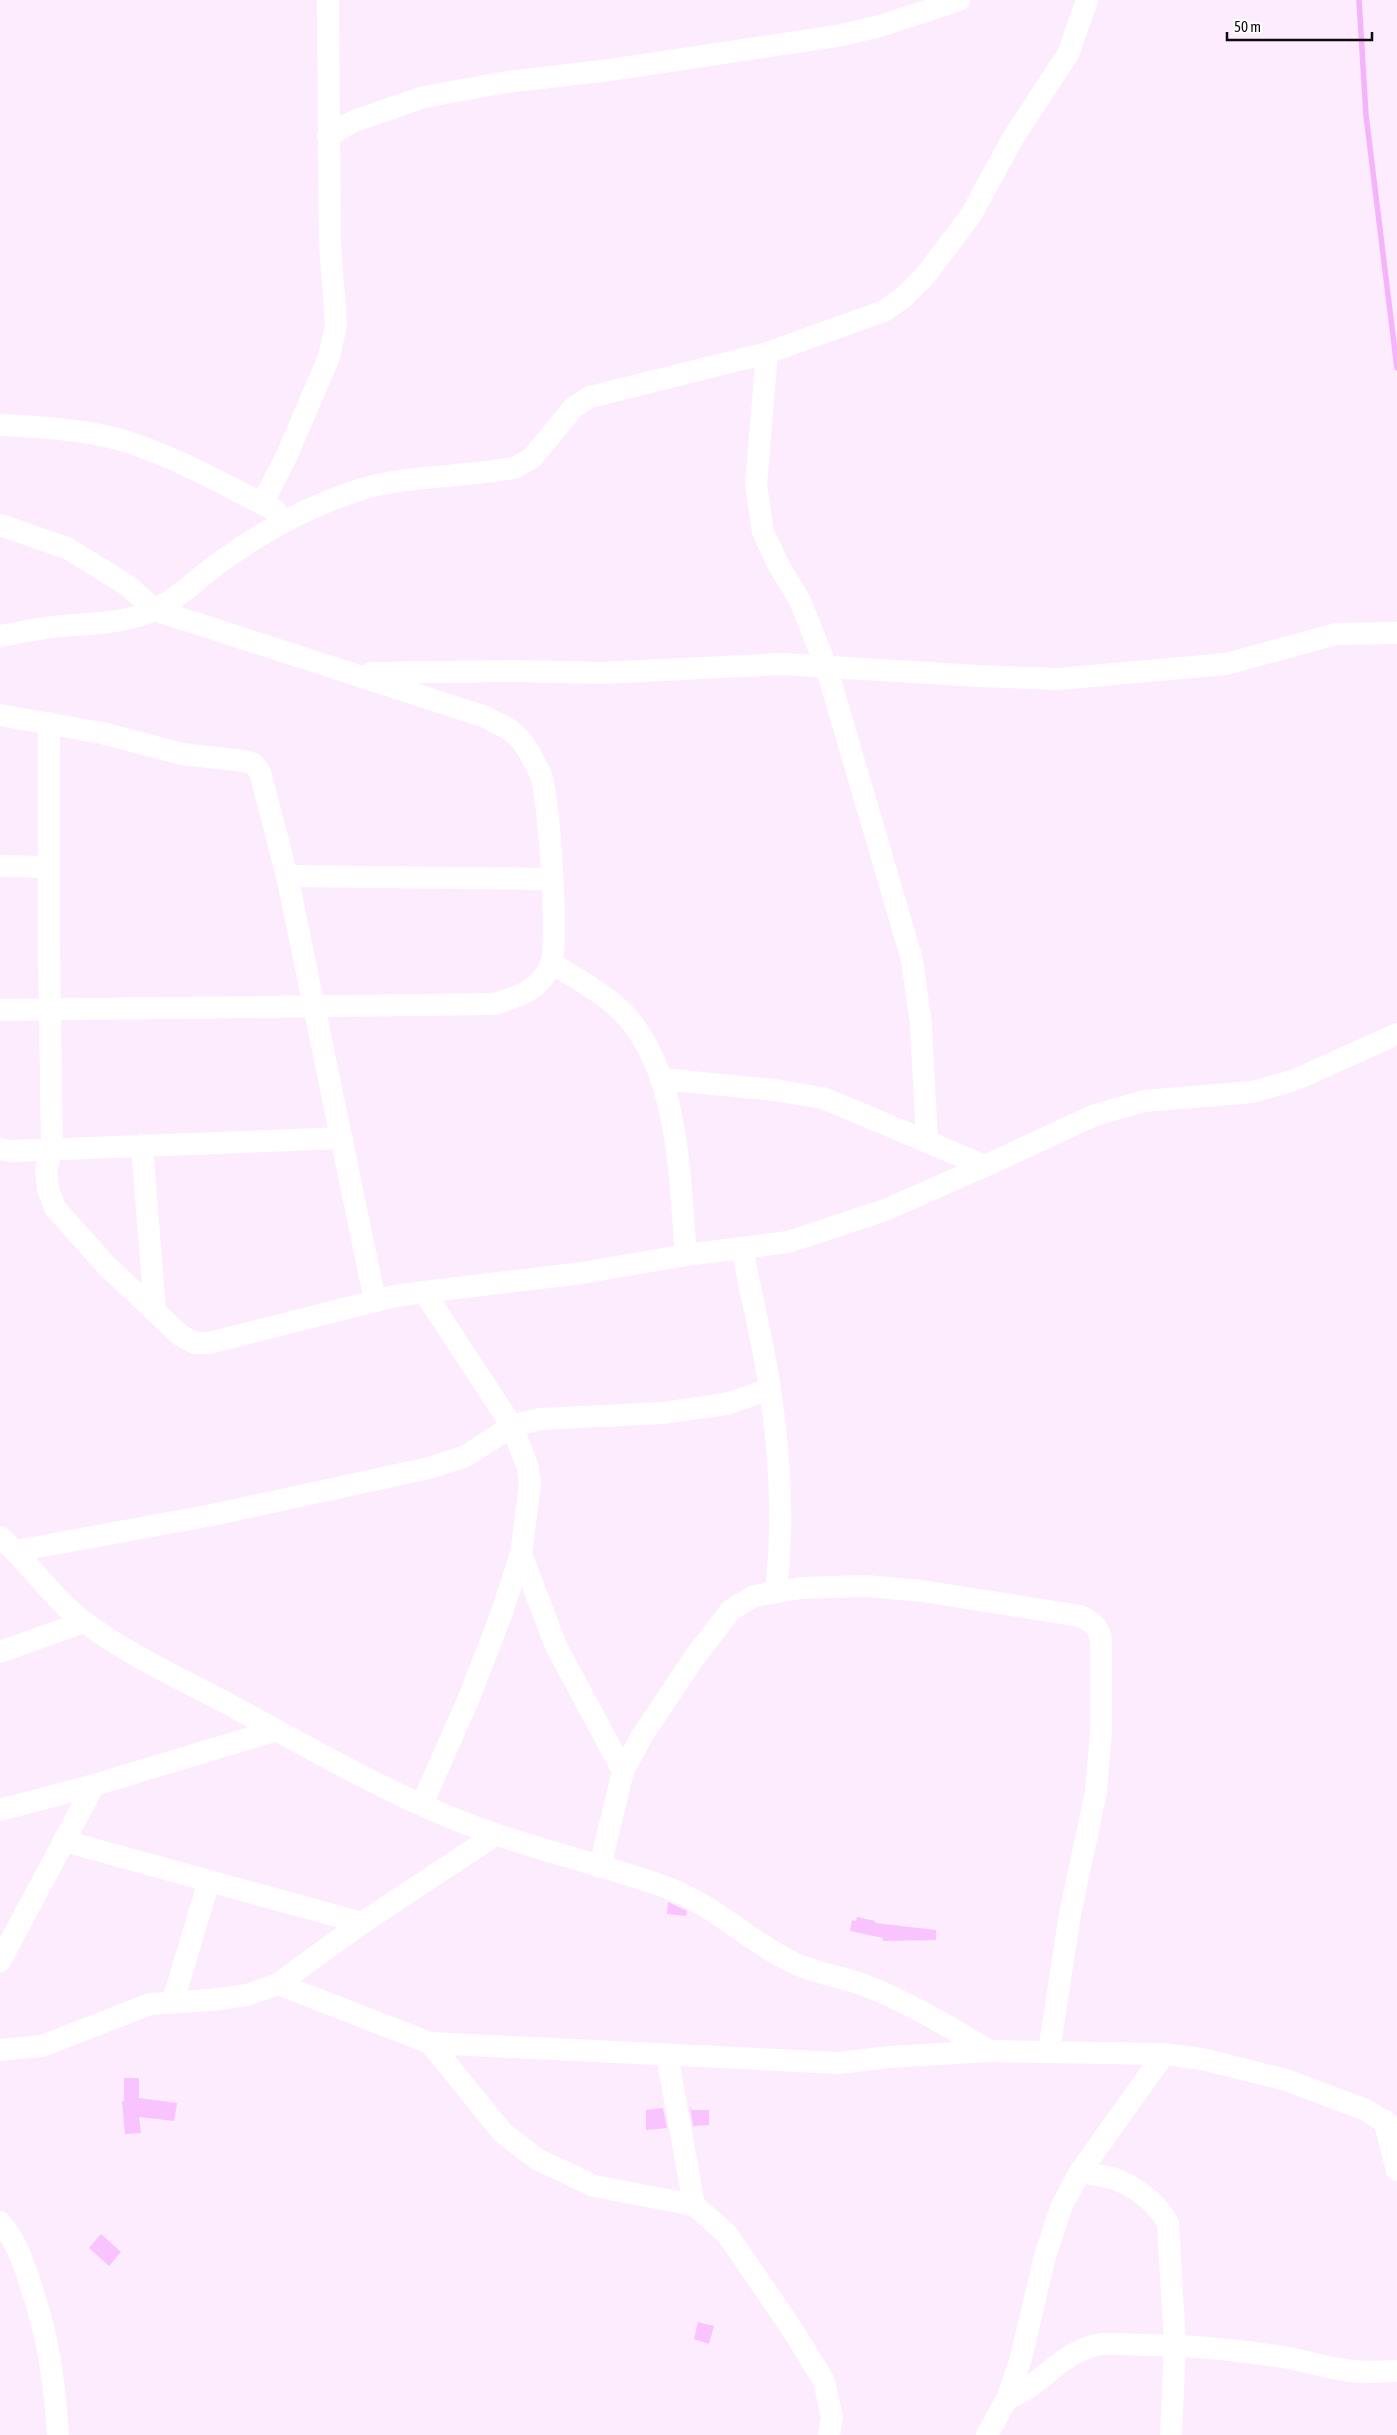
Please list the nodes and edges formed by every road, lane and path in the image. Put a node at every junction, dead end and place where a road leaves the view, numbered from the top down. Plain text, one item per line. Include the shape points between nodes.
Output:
1 (328, 0) edge
2 (959, 0) edge
3 (1087, 0) edge
4 (328, 136) junction
5 (767, 353) junction
6 (0, 425) edge
7 (262, 504) junction
8 (292, 519) junction
9 (0, 525) edge
10 (155, 610) junction
11 (1397, 633) edge
12 (0, 636) edge
13 (826, 666) junction
14 (352, 673) junction
15 (0, 715) edge
16 (49, 723) junction
17 (0, 866) edge
18 (49, 867) junction
19 (287, 876) junction
20 (552, 879) junction
21 (551, 962) junction
22 (313, 1007) junction
23 (52, 1009) junction
24 (0, 1010) edge
25 (1397, 1034) edge
26 (661, 1079) junction
27 (342, 1138) junction
28 (927, 1142) junction
29 (142, 1145) junction
30 (0, 1149) edge
31 (52, 1149) junction
32 (985, 1166) junction
33 (742, 1248) junction
34 (686, 1255) junction
35 (424, 1292) junction
36 (376, 1301) junction
37 (155, 1311) junction
38 (770, 1389) junction
39 (512, 1426) junction
40 (8, 1544) edge
41 (521, 1554) junction
42 (776, 1590) junction
43 (84, 1622) junction
44 (0, 1652) edge
45 (277, 1730) junction
46 (623, 1771) junction
47 (94, 1785) junction
48 (422, 1804) junction
49 (0, 1810) edge
50 (495, 1835) junction
51 (64, 1841) junction
52 (600, 1867) junction
53 (209, 1881) junction
54 (362, 1923) junction
55 (0, 1961) edge
56 (278, 1984) junction
57 (173, 2001) junction
58 (430, 2042) junction
59 (0, 2050) edge
60 (989, 2051) junction
61 (1049, 2051) junction
62 (1164, 2054) junction
63 (667, 2055) junction
64 (1391, 2125) edge
65 (1397, 2170) edge
66 (1080, 2172) junction
67 (694, 2205) junction
68 (0, 2222) edge
69 (1175, 2345) junction
70 (1397, 2371) edge
71 (1007, 2399) junction
72 (58, 2435) edge
73 (829, 2435) edge
74 (987, 2435) edge
75 (1170, 2435) edge

1 - 4 street
2 - 4 street via 880,26 837,36 507,82 424,97 354,121
3 - 5 street via 1068,54 1013,138 971,215 925,276 884,312
4 - 7 street via 330,243 336,324 328,357 287,455
5 - 8 street via 590,397 574,406 532,458 514,468 388,482 353,492
5 - 13 street via 756,484 758,506 763,532 800,600
6 - 7 street via 66,429 118,440 163,455
7 - 8 street
8 - 10 street via 237,550 178,597
9 - 10 street via 67,548 126,584
10 - 12 street via 104,623 51,627
10 - 14 street
11 - 13 street via 1336,634 1226,664 1058,679
13 - 14 street via 783,664 601,673
13 - 28 street via 912,960 921,1024
14 - 20 street via 486,717 516,735 541,776
15 - 16 street
16 - 18 street
16 - 19 street via 133,740 164,750 254,764 260,772
17 - 18 street
18 - 23 street
19 - 20 street
19 - 22 street
20 - 21 street via 554,939
21 - 22 street via 541,980 527,993 494,1004
21 - 26 street via 615,1005 637,1030
22 - 23 street
22 - 27 street
23 - 24 street
23 - 31 street
25 - 32 street via 1295,1080 1253,1092 1144,1101 1096,1115
26 - 28 street via 823,1098
26 - 34 street via 682,1186
27 - 29 street
27 - 36 street
28 - 32 street
29 - 31 street
29 - 37 street
30 - 31 street
31 - 37 street via 46,1170 54,1208 107,1266
32 - 33 street via 885,1210 788,1242
33 - 34 street
33 - 38 street
34 - 35 street via 582,1273
35 - 36 street
35 - 39 street
36 - 37 street via 209,1343 195,1343 180,1335
38 - 39 street via 717,1406 662,1413 540,1419
38 - 42 street via 780,1531
39 - 40 street via 466,1456 429,1468 212,1516
39 - 41 street via 528,1468 530,1484
40 - 43 street via 59,1601
41 - 46 street via 556,1646
41 - 48 street via 501,1615
42 - 46 street via 754,1596 731,1610 642,1736
42 - 61 street via 866,1586 922,1591 1080,1616 1098,1628 1102,1640 1102,1731 1096,1792 1072,1905
43 - 44 street
43 - 45 street via 130,1651
45 - 47 street
45 - 48 street
46 - 52 street
47 - 49 street
47 - 51 street
48 - 50 street
50 - 52 street
50 - 54 street
51 - 53 street
51 - 55 street
52 - 60 street via 670,1889 716,1912 762,1946 795,1964 863,1985 926,2013
53 - 54 street
53 - 57 street
54 - 56 street
56 - 57 street via 247,1995
56 - 58 street
57 - 59 street via 150,2004 42,2046
58 - 63 street
58 - 67 street via 503,2133 537,2159 594,2186
60 - 61 street
60 - 63 street via 839,2063
61 - 62 street
62 - 64 street via 1202,2059 1286,2080 1366,2110
62 - 66 street
63 - 67 street
64 - 65 street
66 - 69 street via 1122,2181 1147,2199 1165,2218 1171,2252
66 - 71 street via 1062,2205 1045,2256 1021,2358
67 - 73 street via 727,2234 824,2381 832,2417
68 - 72 street via 11,2235 43,2321 54,2376
69 - 70 street via 1228,2349 1334,2369
69 - 71 street via 1090,2346 1061,2360 1030,2388
69 - 75 street
71 - 74 street

